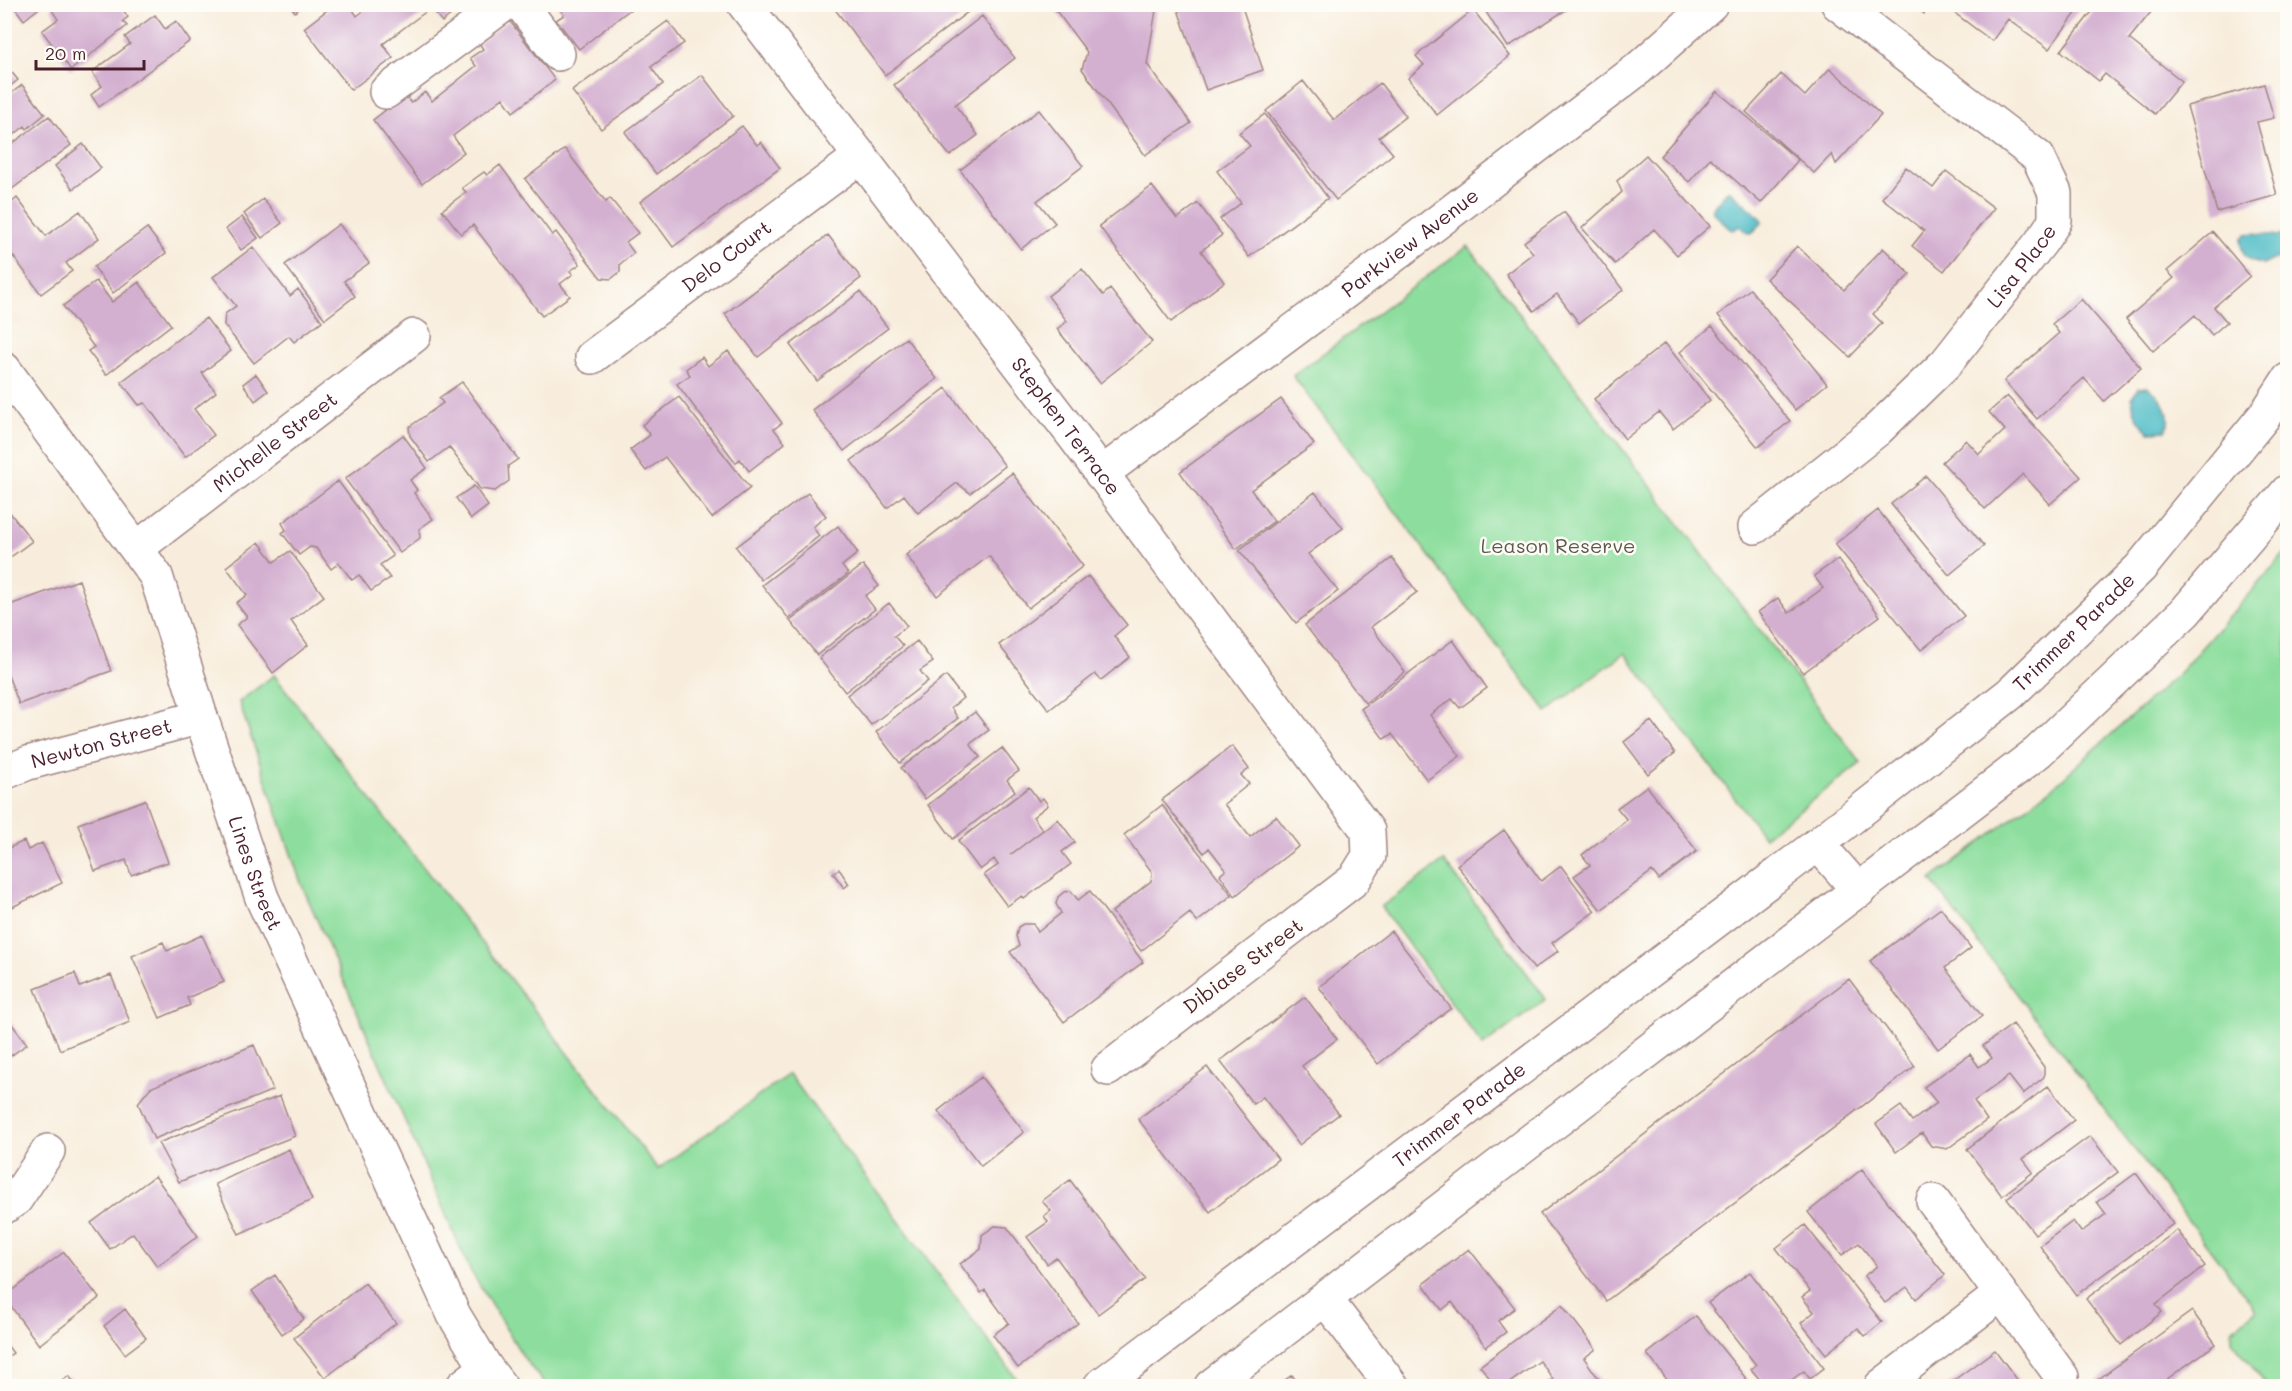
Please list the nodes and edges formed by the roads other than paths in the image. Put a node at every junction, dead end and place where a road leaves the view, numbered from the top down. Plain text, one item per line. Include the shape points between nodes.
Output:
1 (505, 4) edge
2 (521, 4) edge
3 (744, 4) edge
4 (1711, 4) edge
5 (1838, 4) edge
6 (558, 54) dead end
7 (386, 92) dead end
8 (861, 156) junction
9 (414, 336) dead end
10 (592, 357) dead end
11 (4, 369) edge
12 (2288, 380) edge
13 (1101, 474) junction
14 (2288, 491) edge
15 (1755, 527) dead end
16 (138, 548) junction
17 (201, 717) junction
18 (4, 773) edge
19 (1818, 844) junction
20 (1369, 856) joint
21 (1859, 891) junction
22 (1108, 1069) dead end
23 (48, 1151) dead end
24 (1933, 1202) dead end
25 (4, 1207) edge
26 (2001, 1294) junction
27 (1326, 1300) junction
28 (2062, 1377) dead end
29 (483, 1380) edge
30 (1100, 1386) edge
31 (1211, 1386) edge
32 (1392, 1386) edge
33 (1881, 1386) edge

1 - 7 street
2 - 6 street
3 - 8 street, Stephen Terrace
4 - 13 street, Parkview Avenue via 1638,69
5 - 15 street, Lisa Place via 2038,157 2055,193 2055,221 1946,363 1877,430
8 - 10 street, Delo Court
8 - 13 street, Stephen Terrace
9 - 16 street, Michelle Street
11 - 16 street, Lines Street
12 - 19 street, Trimmer Parade via 2265,415 2140,568 2011,693
13 - 20 street, Stephen Terrace via 1368,831
14 - 21 street via 2185,612 2038,752
16 - 17 street, Lines Street via 156,576
17 - 18 street, Newton Street via 28,763
17 - 29 street, Lines Street via 262,898
19 - 21 street
19 - 30 street, Trimmer Parade
20 - 22 street, Dibiase Street via 1354,880
21 - 27 street
23 - 25 street via 16,1199
24 - 26 street
26 - 28 street
26 - 33 street
27 - 31 street
27 - 32 street

